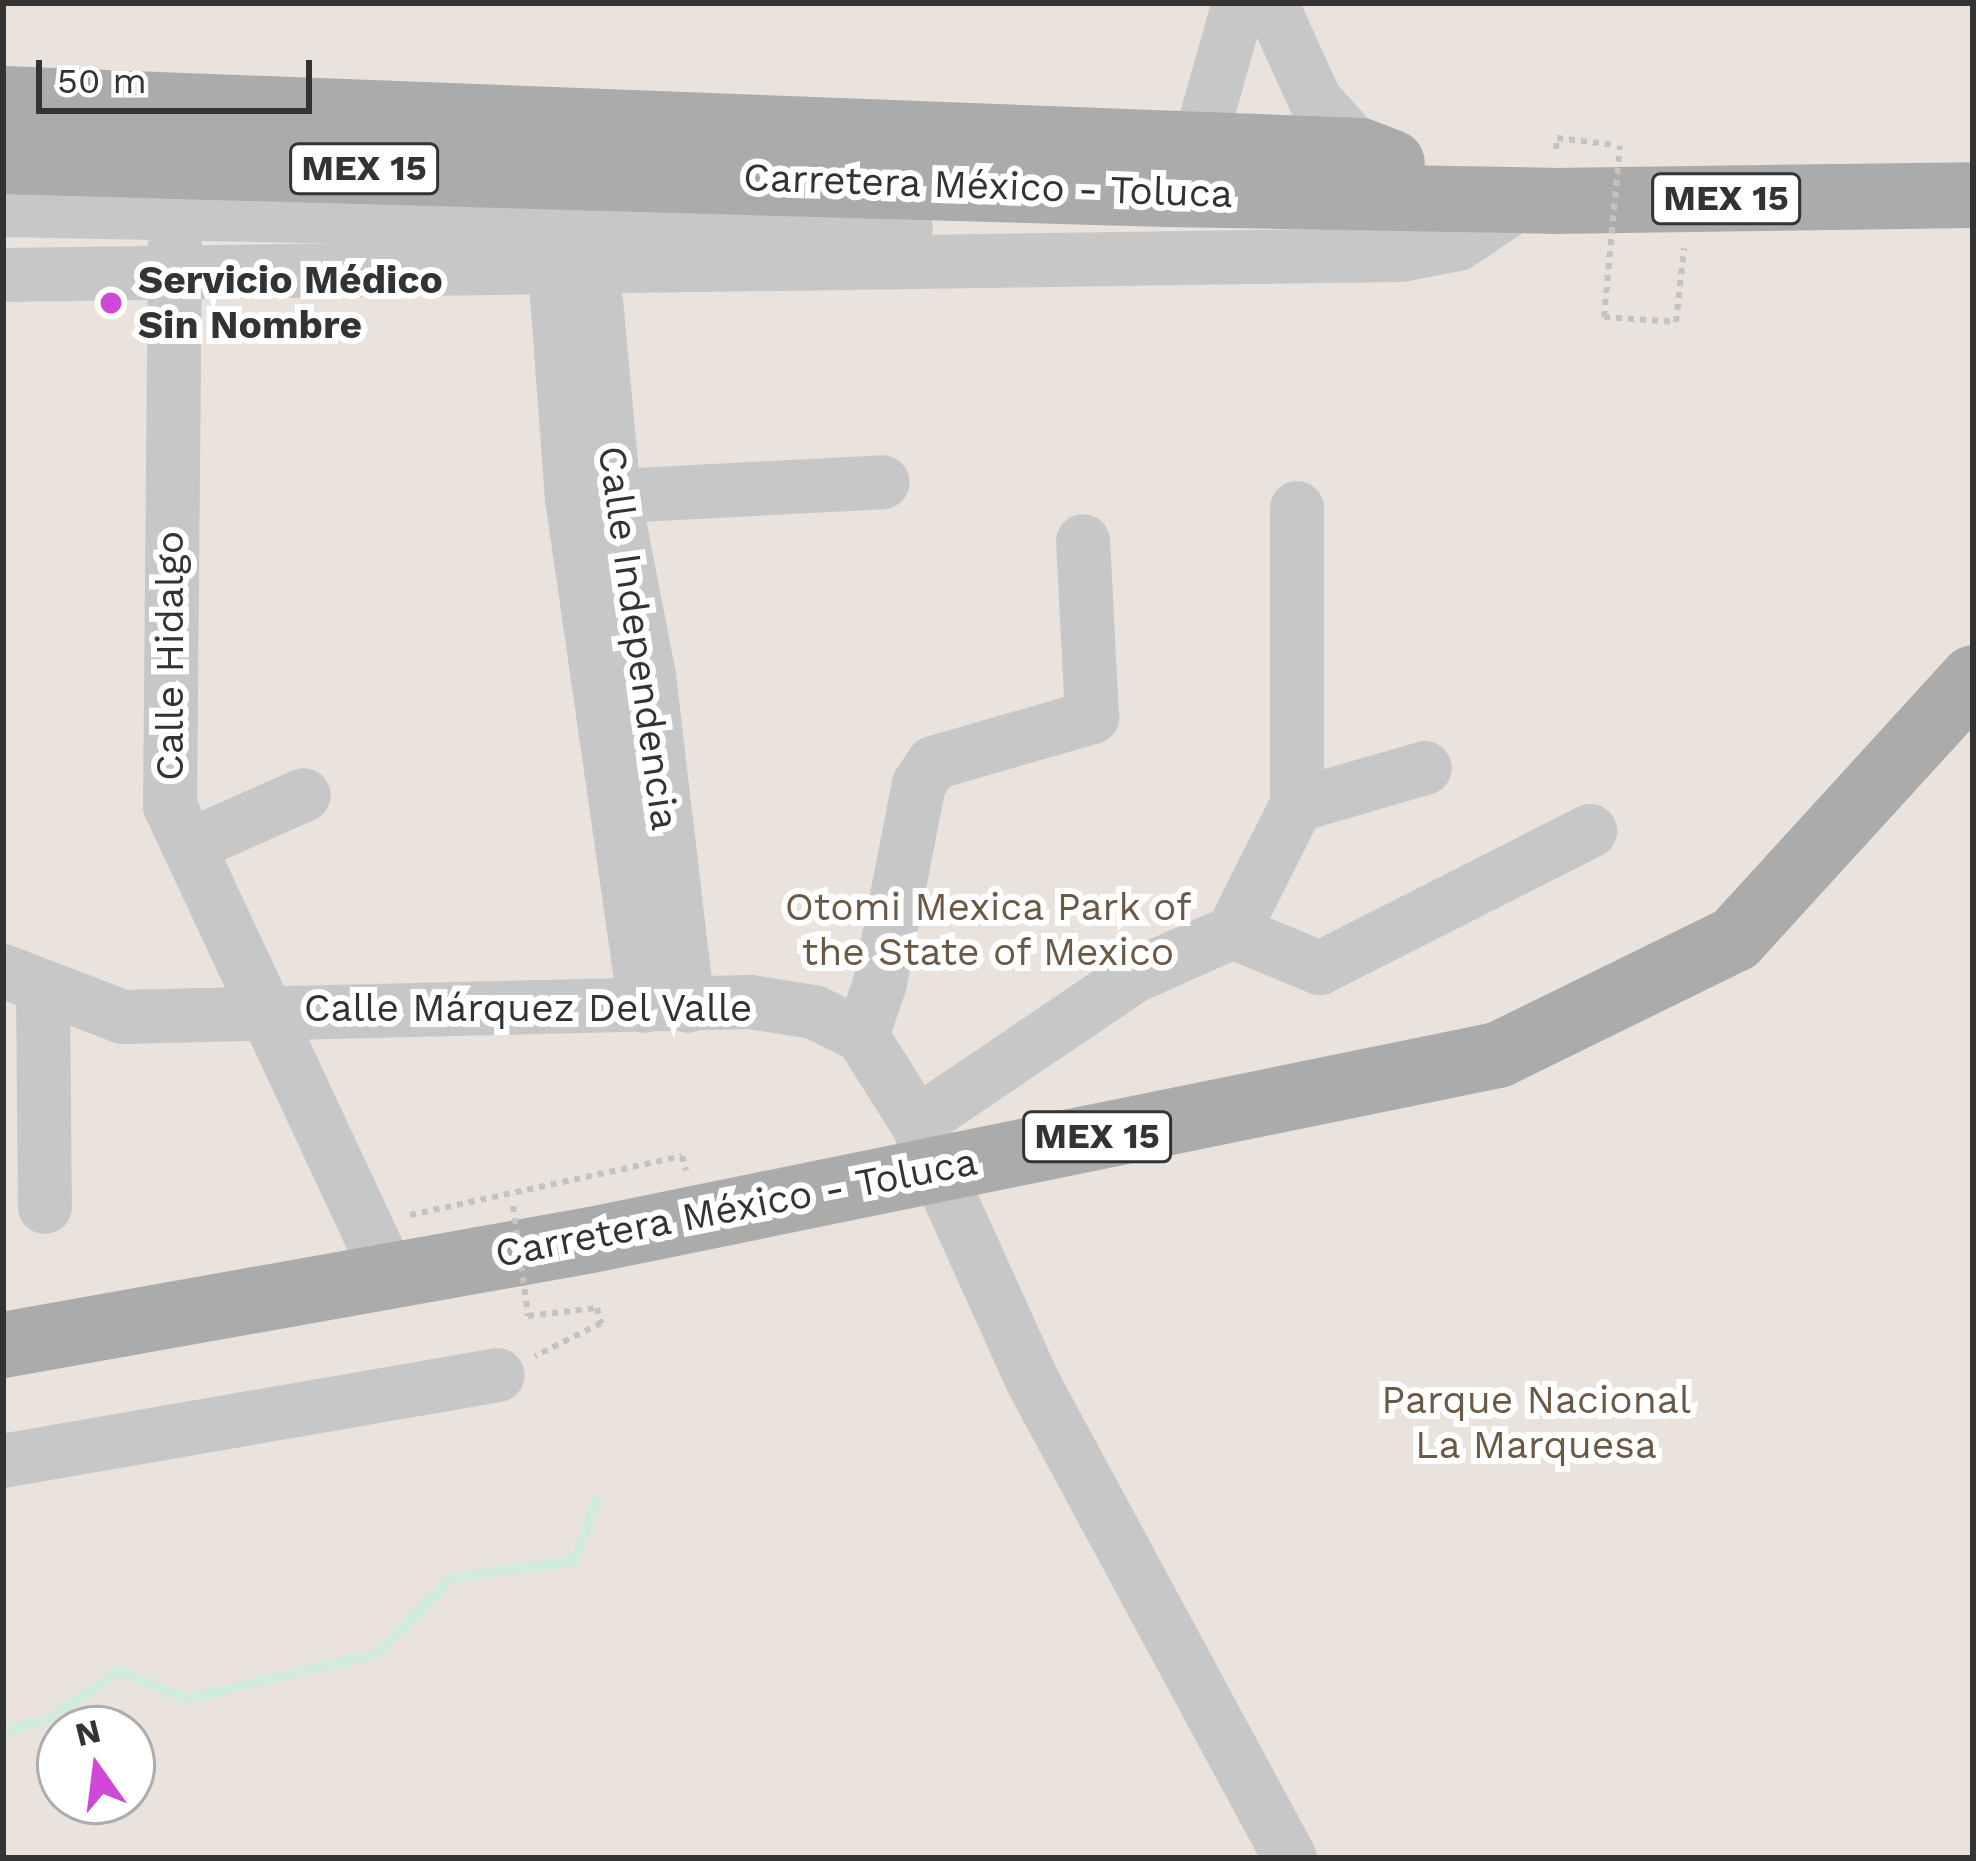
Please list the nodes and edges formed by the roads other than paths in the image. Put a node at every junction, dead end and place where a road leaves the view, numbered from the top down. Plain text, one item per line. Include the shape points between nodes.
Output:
1 (1239, 3) edge
2 (1271, 3) edge
3 (3, 99) edge
4 (1199, 145) junction
5 (1360, 151) junction
6 (3, 161) edge
7 (1973, 195) edge
8 (1502, 199) junction
9 (3, 210) edge
10 (173, 214) junction
11 (572, 247) junction
12 (3, 275) edge
13 (177, 278) junction
14 (883, 482) dead end
15 (593, 497) junction
16 (1297, 508) dead end
17 (1083, 541) dead end
18 (1970, 680) edge
19 (1425, 768) dead end
20 (304, 795) dead end
21 (1297, 805) junction
22 (1590, 831) dead end
23 (193, 844) junction
24 (1232, 932) junction
25 (23, 980) edge
26 (667, 1006) junction
27 (260, 1010) junction
28 (862, 1036) junction
29 (927, 1147) junction
30 (45, 1207) dead end
31 (377, 1250) junction
32 (90, 1330) junction
33 (3, 1333) edge
34 (3, 1345) edge
35 (3, 1365) edge
36 (498, 1376) road end
37 (3, 1460) edge
38 (1290, 1858) edge

1 - 4 street
2 - 5 street via 1315,100
3 - 4 main road
4 - 5 main road
5 - 8 main road
6 - 8 main road, Carretera México - Toluca / MEX 15
7 - 8 main road, Carretera México - Toluca / MEX 15
8 - 11 street via 1374,230
9 - 10 street
10 - 11 street
10 - 13 street, Calle Hidalgo
11 - 13 street
11 - 15 street, Calle Independencia
12 - 13 street
13 - 23 street, Calle Hidalgo via 165,756 170,806
14 - 15 street
15 - 26 street, Calle Independencia
16 - 21 street
17 - 28 street via 1092,717 934,763 919,784
18 - 29 main road, Carretera México - Toluca / MEX 15 via 1735,940 1498,1055
19 - 21 street
20 - 23 street
21 - 24 street
22 - 24 street via 1320,968
23 - 27 street, Calle Hidalgo
24 - 29 street via 1134,976
25 - 27 street, Calle Márquez Del Valle via 123,1017
25 - 30 street
26 - 27 street, Calle Márquez Del Valle
26 - 28 street, Calle Márquez Del Valle via 750,1002 814,1012
27 - 31 street, Calle Hidalgo
28 - 29 street
29 - 31 main road, Carretera México - Toluca / MEX 15
29 - 38 street via 1033,1382
31 - 32 main road, Carretera México - Toluca / MEX 15
32 - 33 main road
32 - 34 main road, Carretera México - Toluca / MEX 15
32 - 35 main road
36 - 37 street

